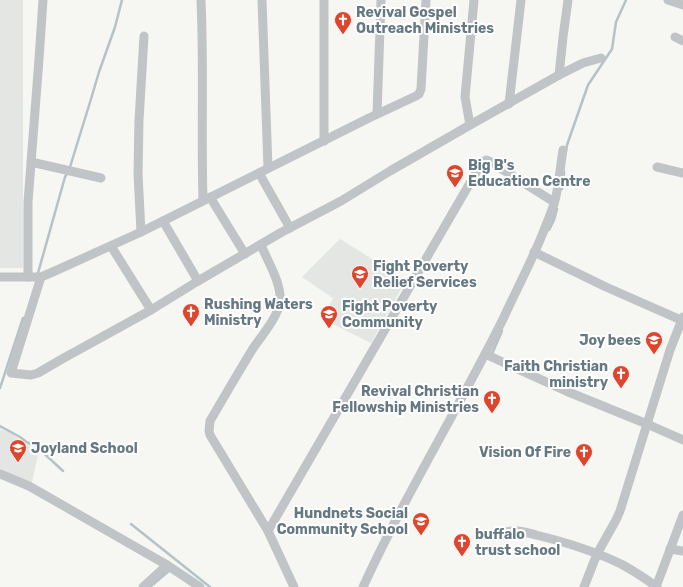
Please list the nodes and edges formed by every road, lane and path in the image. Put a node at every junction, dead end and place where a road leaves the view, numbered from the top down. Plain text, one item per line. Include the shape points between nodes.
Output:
1 (43, 0) edge
2 (201, 0) edge
3 (262, 0) edge
4 (324, 0) edge
5 (381, 0) edge
6 (426, 0) edge
7 (474, 0) edge
8 (521, 0) edge
9 (568, 0) edge
10 (668, 0) edge
11 (683, 5) edge
12 (144, 36) dead end
13 (601, 58) dead end
14 (559, 75) junction
15 (509, 104) junction
16 (377, 114) junction
17 (470, 125) junction
18 (324, 141) junction
19 (563, 150) dead end
20 (32, 162) junction
21 (656, 167) dead end
22 (268, 168) junction
23 (259, 173) junction
24 (683, 173) edge
25 (101, 178) dead end
26 (206, 198) junction
27 (554, 202) junction
28 (162, 220) junction
29 (290, 228) junction
30 (141, 232) junction
31 (261, 245) junction
32 (111, 246) junction
33 (534, 252) junction
34 (245, 254) junction
35 (0, 277) edge
36 (28, 277) junction
37 (41, 277) junction
38 (198, 281) junction
39 (151, 310) junction
40 (683, 320) edge
41 (485, 354) junction
42 (647, 424) junction
43 (683, 440) edge
44 (0, 474) edge
45 (683, 515) edge
46 (268, 530) junction
47 (503, 534) dead end
48 (670, 549) junction
49 (683, 551) edge
50 (597, 554) junction
51 (167, 564) junction
52 (143, 587) edge
53 (200, 587) edge
54 (294, 587) edge
55 (363, 587) edge
56 (584, 587) edge
57 (656, 587) edge

1 - 20 street
2 - 26 street via 202,158
3 - 22 street
4 - 18 street
5 - 16 street
6 - 16 street via 420,92
7 - 17 street via 465,98
8 - 15 street
9 - 14 street
10 - 11 street
12 - 30 street via 138,174
13 - 14 street via 583,63
14 - 15 street
15 - 17 street
16 - 18 street
17 - 29 street
18 - 22 street
19 - 27 street
20 - 25 street
20 - 36 street via 28,202
21 - 24 street
22 - 23 street
23 - 26 street
23 - 29 street
26 - 28 street
26 - 34 street
27 - 33 street
27 - 46 street via 489,161 481,164
28 - 30 street
28 - 38 street
29 - 31 street
30 - 32 street
31 - 34 street
31 - 46 street via 277,280 280,302 273,320 210,421 209,430
32 - 37 street
32 - 39 street
33 - 40 street
33 - 41 street
34 - 38 street
35 - 36 street
36 - 37 street
37 - 39 street via 11,373 38,373
38 - 39 street
40 - 42 street via 670,350
41 - 42 street
41 - 55 street via 401,508
42 - 43 street
42 - 50 street via 620,511
44 - 51 street via 29,486
45 - 48 street
46 - 54 street
47 - 50 street via 511,530 527,533
48 - 49 street
48 - 57 street
50 - 56 street
50 - 57 street via 637,573
51 - 52 street
51 - 53 street

